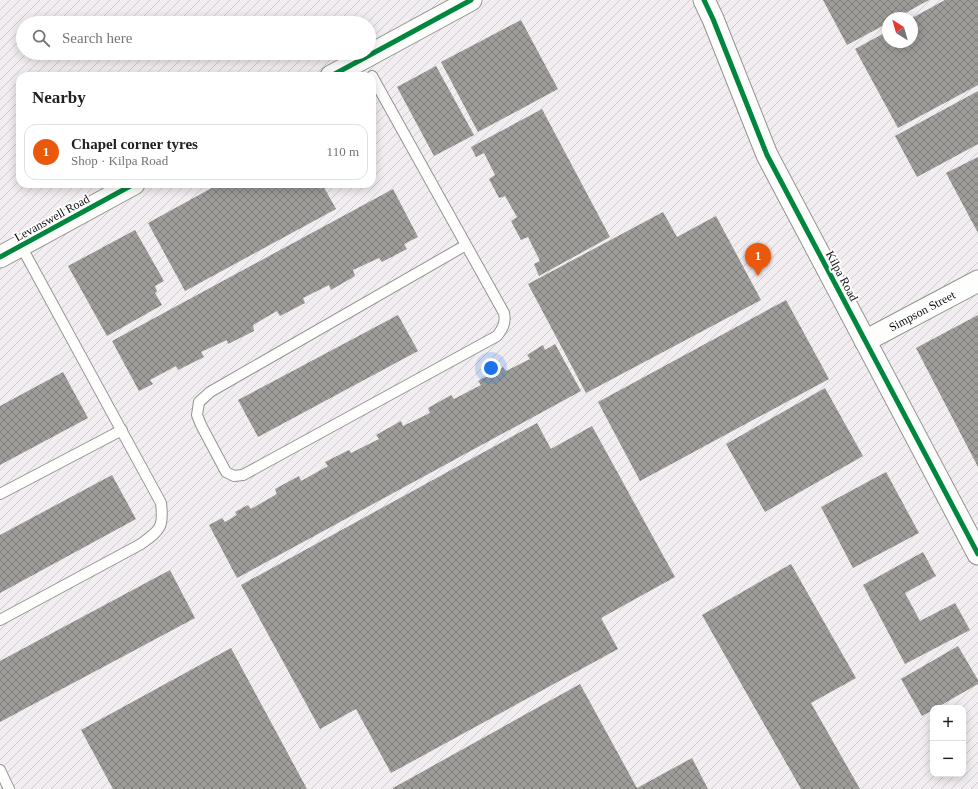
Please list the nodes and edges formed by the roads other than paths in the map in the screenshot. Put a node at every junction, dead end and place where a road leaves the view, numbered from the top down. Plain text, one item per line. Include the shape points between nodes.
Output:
1 (470, 0) edge
2 (704, 0) edge
3 (369, 70) edge
4 (356, 72) edge
5 (376, 83) edge
6 (127, 188) edge
7 (466, 245) junction
8 (21, 246) junction
9 (0, 257) edge
10 (978, 281) edge
11 (865, 341) junction
12 (122, 430) junction
13 (0, 494) edge
14 (978, 554) edge
15 (0, 620) edge
16 (0, 770) edge
17 (9, 789) edge

1 - 3 street
2 - 11 street, Kilpa Road via 767,155
3 - 4 street
5 - 7 lane
6 - 8 street, Levanswell Road
7 - 7 lane via 504,313 506,321 496,336 243,474 234,476 226,472 197,415 199,402 210,392
8 - 9 street, Levanswell Road
8 - 12 lane
10 - 11 street, Simpson Street
11 - 14 street, Kilpa Road
12 - 13 lane
12 - 15 lane via 161,503 163,519 156,532 141,544
16 - 17 lane

